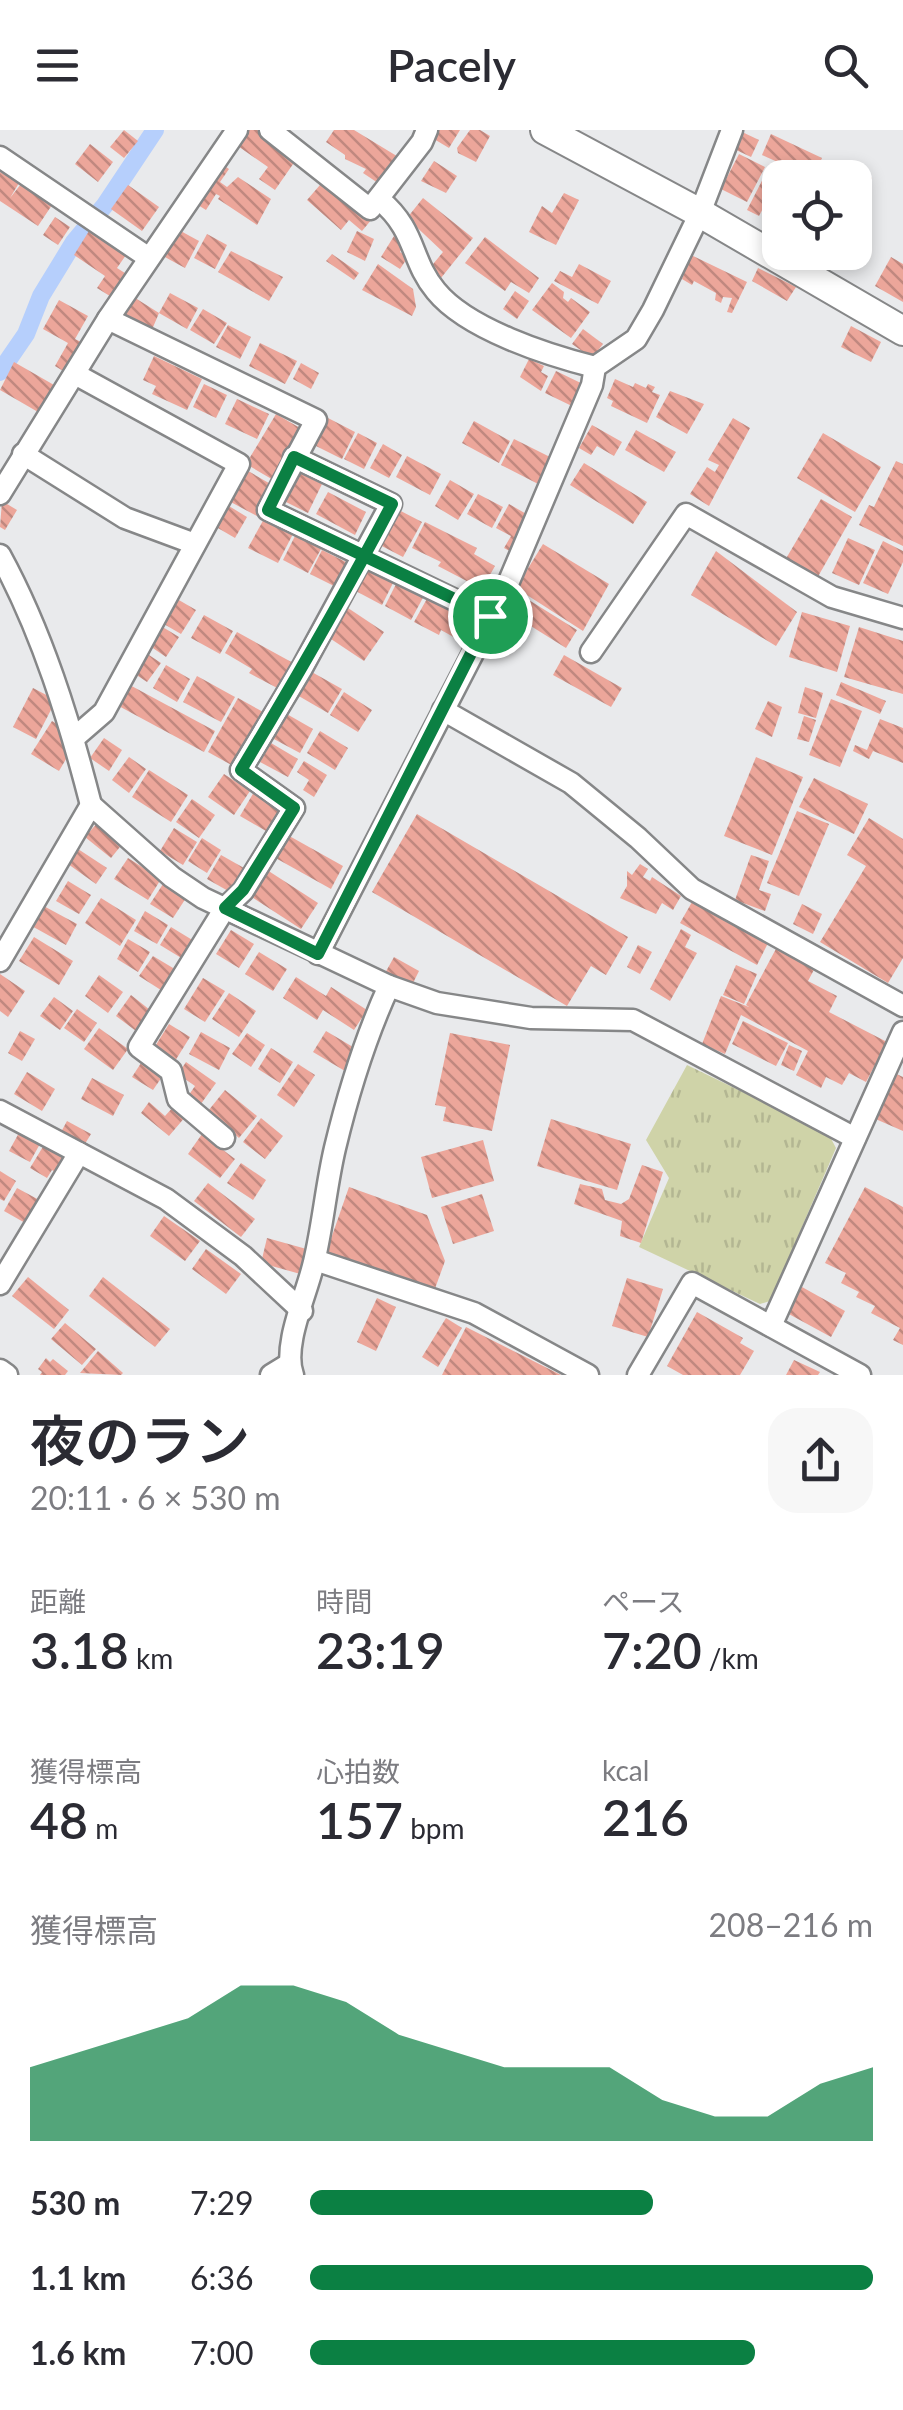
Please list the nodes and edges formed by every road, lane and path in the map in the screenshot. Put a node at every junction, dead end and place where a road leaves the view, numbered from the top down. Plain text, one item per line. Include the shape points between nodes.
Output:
1 (238, 130) edge
2 (270, 130) edge
3 (427, 130) edge
4 (545, 130) edge
5 (732, 130) edge
6 (0, 157) edge
7 (380, 200) junction
8 (700, 212) junction
9 (148, 258) junction
10 (108, 319) junction
11 (903, 331) edge
12 (595, 367) junction
13 (75, 374) junction
14 (24, 454) junction
15 (294, 457) junction
16 (0, 494) edge
17 (196, 544) junction
18 (0, 555) edge
19 (364, 556) junction
20 (490, 616) junction
21 (903, 618) edge
22 (591, 652) dead end
23 (443, 710) junction
24 (74, 738) junction
25 (91, 805) junction
26 (225, 908) junction
27 (318, 954) junction
28 (0, 962) edge
29 (389, 986) junction
30 (903, 1006) edge
31 (903, 1032) edge
32 (0, 1111) edge
33 (224, 1138) dead end
34 (855, 1138) junction
35 (79, 1153) junction
36 (314, 1260) junction
37 (0, 1284) edge
38 (302, 1311) junction
39 (770, 1326) junction
40 (828, 1367) edge
41 (0, 1370) edge
42 (284, 1371) edge
43 (586, 1374) edge
44 (7, 1375) edge
45 (638, 1375) edge
46 (860, 1375) edge

1 - 9 street
2 - 7 street via 370,209
3 - 7 street
4 - 8 street
5 - 8 street
6 - 9 street
7 - 12 street via 404,224 436,292 470,321
8 - 11 street
8 - 12 street via 636,339
9 - 10 street
10 - 13 street
10 - 15 street via 316,420
12 - 20 street
13 - 14 street
13 - 17 street via 239,464
14 - 16 street
14 - 17 street via 126,518
15 - 19 street via 268,510
15 - 19 street via 392,504
17 - 24 street via 104,712
18 - 24 street via 27,605
19 - 20 street
19 - 26 street via 241,770 294,808
20 - 23 street
21 - 22 street via 832,597 686,514
23 - 27 street
23 - 30 street via 571,783 692,889
24 - 25 street
25 - 26 street via 172,877
25 - 28 street
26 - 27 street
26 - 33 street via 139,1047 170,1071 178,1098
27 - 29 street
29 - 34 street via 437,1003 531,1018 633,1020
29 - 36 street via 336,1147
31 - 34 street
32 - 35 street
34 - 39 street
35 - 37 street
35 - 38 street via 166,1199
36 - 38 street
36 - 43 street via 474,1312
38 - 42 street
39 - 40 street
39 - 45 street via 692,1283
40 - 46 street
41 - 44 street

